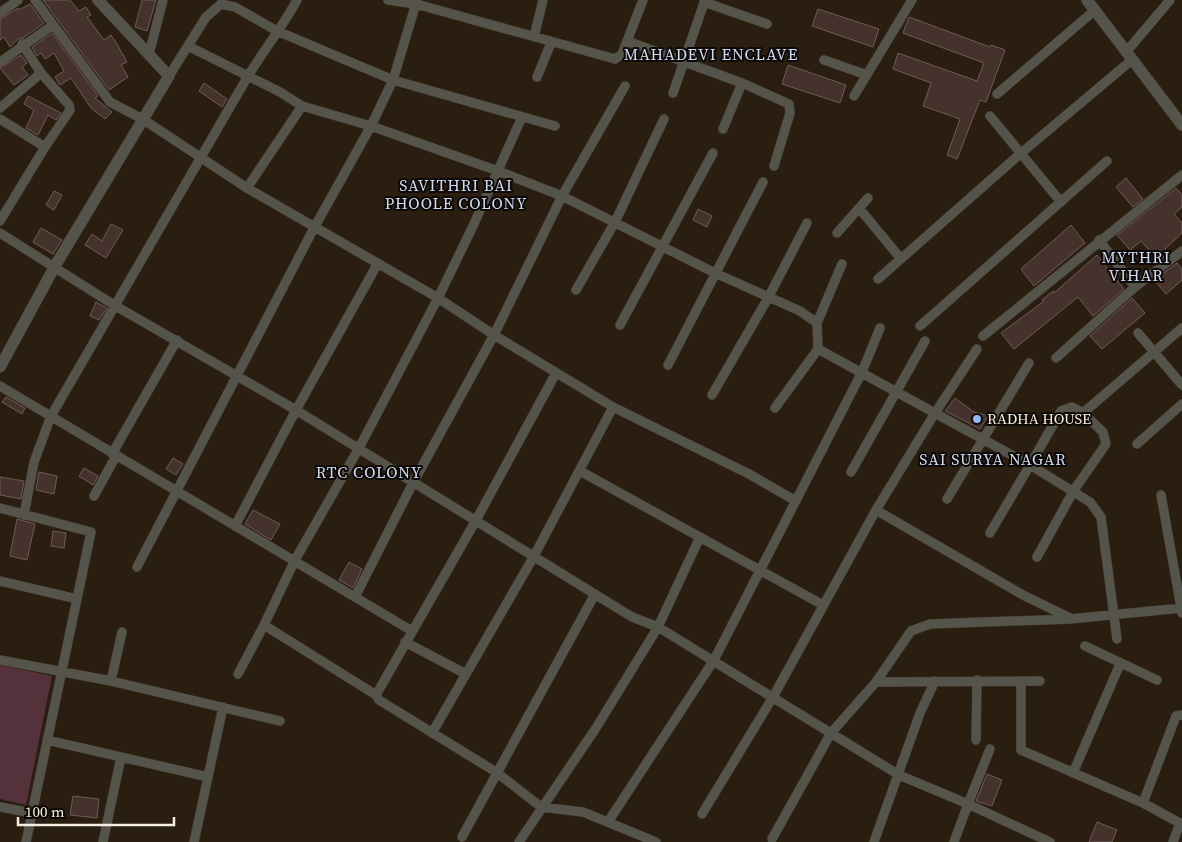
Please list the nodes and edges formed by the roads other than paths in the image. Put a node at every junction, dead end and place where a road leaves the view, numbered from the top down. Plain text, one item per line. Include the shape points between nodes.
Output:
1 (18, 0) edge
2 (35, 0) edge
3 (164, 0) edge
4 (297, 0) edge
5 (388, 0) edge
6 (543, 0) edge
7 (643, 0) edge
8 (912, 0) edge
9 (1087, 0) edge
10 (1170, 0) edge
11 (100, 1) edge
12 (704, 1) edge
13 (417, 2) edge
14 (1095, 10) junction
15 (0, 13) edge
16 (767, 24) dead end
17 (53, 25) junction
18 (277, 31) junction
19 (534, 37) junction
20 (627, 41) junction
21 (551, 43) junction
22 (22, 44) junction
23 (188, 46) junction
24 (149, 54) junction
25 (1130, 55) junction
26 (824, 60) dead end
27 (685, 61) junction
28 (0, 62) edge
29 (41, 73) junction
30 (867, 75) junction
31 (169, 76) junction
32 (248, 76) junction
33 (537, 77) dead end
34 (393, 80) junction
35 (742, 83) junction
36 (625, 86) dead end
37 (673, 93) dead end
38 (997, 94) dead end
39 (854, 96) dead end
40 (302, 106) junction
41 (0, 108) edge
42 (990, 116) dead end
43 (522, 118) junction
44 (0, 119) edge
45 (664, 119) dead end
46 (144, 120) junction
47 (1182, 125) edge
48 (371, 126) junction
49 (555, 126) dead end
50 (723, 129) dead end
51 (45, 147) junction
52 (713, 153) dead end
53 (1020, 154) junction
54 (201, 157) junction
55 (1107, 161) dead end
56 (774, 166) dead end
57 (498, 171) junction
58 (1182, 175) edge
59 (763, 182) dead end
60 (247, 188) junction
61 (562, 196) junction
62 (868, 198) dead end
63 (1062, 202) junction
64 (859, 208) junction
65 (0, 221) edge
66 (615, 222) junction
67 (807, 223) dead end
68 (314, 228) junction
69 (0, 233) edge
70 (837, 233) dead end
71 (1099, 240) junction
72 (664, 246) junction
73 (1182, 251) edge
74 (901, 259) junction
75 (378, 263) junction
76 (842, 264) dead end
77 (55, 266) junction
78 (715, 273) junction
79 (878, 279) dead end
80 (1135, 287) junction
81 (576, 290) dead end
82 (438, 298) junction
83 (768, 298) junction
84 (114, 305) junction
85 (817, 323) junction
86 (620, 325) dead end
87 (920, 326) dead end
88 (880, 328) dead end
89 (1182, 328) edge
90 (1138, 333) dead end
91 (494, 335) junction
92 (983, 336) dead end
93 (177, 340) junction
94 (925, 340) dead end
95 (818, 349) junction
96 (977, 349) dead end
97 (1155, 352) junction
98 (1056, 358) dead end
99 (1029, 363) dead end
100 (668, 365) dead end
101 (0, 367) edge
102 (862, 372) junction
103 (556, 373) junction
104 (236, 374) junction
105 (1182, 385) edge
106 (0, 386) edge
107 (897, 392) junction
108 (712, 395) dead end
109 (1182, 404) edge
110 (612, 407) junction
111 (775, 408) dead end
112 (296, 410) junction
113 (1082, 412) junction
114 (934, 413) junction
115 (50, 416) junction
116 (983, 438) junction
117 (1137, 444) dead end
118 (359, 448) junction
119 (114, 455) junction
120 (1030, 465) junction
121 (580, 471) junction
122 (851, 472) dead end
123 (413, 483) junction
124 (1074, 490) junction
125 (177, 492) junction
126 (1161, 495) dead end
127 (94, 496) dead end
128 (947, 499) dead end
129 (796, 501) junction
130 (0, 508) edge
131 (876, 510) junction
132 (24, 514) junction
133 (476, 522) junction
134 (235, 526) junction
135 (990, 534) dead end
136 (700, 537) junction
137 (534, 556) junction
138 (1037, 557) dead end
139 (295, 560) junction
140 (137, 567) dead end
141 (760, 570) junction
142 (0, 581) edge
143 (595, 594) junction
144 (354, 597) junction
145 (77, 598) junction
146 (823, 605) junction
147 (1182, 609) edge
148 (1115, 614) junction
149 (1070, 618) junction
150 (264, 625) junction
151 (658, 627) junction
152 (412, 631) junction
153 (122, 632) dead end
154 (1118, 639) dead end
155 (405, 642) junction
156 (1084, 646) dead end
157 (0, 660) edge
158 (714, 660) junction
159 (1120, 664) junction
160 (61, 673) junction
161 (238, 674) dead end
162 (466, 674) junction
163 (935, 680) junction
164 (976, 680) junction
165 (1157, 680) dead end
166 (110, 681) junction
167 (1021, 681) junction
168 (1040, 681) dead end
169 (876, 682) junction
170 (376, 695) junction
171 (772, 697) junction
172 (223, 707) junction
173 (1182, 715) edge
174 (280, 721) dead end
175 (432, 733) junction
176 (831, 733) junction
177 (47, 740) junction
178 (976, 740) dead end
179 (990, 749) dead end
180 (121, 757) junction
181 (496, 772) junction
182 (1073, 773) junction
183 (899, 775) junction
184 (208, 777) junction
185 (1143, 803) junction
186 (968, 804) junction
187 (0, 807) edge
188 (541, 807) junction
189 (32, 813) junction
190 (702, 814) dead end
191 (608, 822) junction
192 (462, 837) dead end
193 (772, 839) dead end
194 (1045, 841) edge
195 (26, 842) edge
196 (103, 842) edge
197 (194, 842) edge
198 (519, 842) edge
199 (656, 842) edge
200 (874, 842) edge
201 (954, 842) edge
202 (1173, 842) edge

1 - 15 street
2 - 17 street
3 - 24 street
4 - 18 street
5 - 13 street
6 - 19 street
7 - 20 street
8 - 30 street
9 - 14 street
10 - 25 street
11 - 24 street
12 - 16 street
12 - 27 street
13 - 19 street
13 - 34 street
14 - 25 street
14 - 38 street
17 - 22 street
17 - 46 street via 110,102
18 - 23 street via 235,7 222,4 206,17
18 - 32 street
18 - 34 street
19 - 21 street
20 - 21 street via 622,54 615,59
20 - 27 street
21 - 33 street
22 - 28 street
22 - 29 street
23 - 31 street
23 - 32 street
24 - 31 street
25 - 47 street
25 - 53 street
26 - 30 street
27 - 35 street
27 - 37 street
29 - 41 street
29 - 51 street via 70,110
30 - 39 street
31 - 46 street
32 - 40 street
32 - 54 street
34 - 43 street
34 - 48 street
35 - 50 street
35 - 56 street via 785,102 791,108
36 - 61 street
40 - 48 street
40 - 60 street
42 - 53 street
43 - 49 street
43 - 57 street
44 - 51 street
45 - 66 street
46 - 54 street
46 - 77 street
48 - 57 street
48 - 68 street
51 - 65 street
52 - 72 street
53 - 63 street
53 - 74 street
54 - 60 street
54 - 84 street
55 - 63 street
57 - 61 street
57 - 82 street
58 - 71 street
59 - 78 street
60 - 68 street
61 - 66 street
61 - 91 street
62 - 64 street
63 - 87 street
64 - 70 street
64 - 74 street
66 - 72 street
66 - 81 street
67 - 83 street
68 - 75 street
68 - 104 street
69 - 77 street
71 - 80 street
71 - 92 street
72 - 78 street
72 - 86 street
73 - 80 street
74 - 79 street
75 - 82 street
75 - 112 street
76 - 85 street
77 - 84 street
77 - 101 street
78 - 83 street
78 - 100 street
80 - 98 street
82 - 91 street
82 - 118 street
83 - 85 street via 800,311
83 - 108 street
84 - 93 street
84 - 115 street
85 - 95 street
88 - 102 street
89 - 97 street
90 - 97 street
91 - 103 street
91 - 123 street
93 - 104 street
93 - 119 street
94 - 107 street
95 - 102 street
95 - 111 street
96 - 114 street
97 - 105 street
97 - 113 street
99 - 116 street
102 - 107 street
102 - 129 street
103 - 110 street
103 - 133 street
104 - 112 street
104 - 125 street
106 - 115 street
107 - 114 street
107 - 122 street
109 - 117 street
110 - 121 street
110 - 129 street
112 - 118 street
112 - 134 street
113 - 120 street via 1072,407 1061,411
113 - 124 street via 1103,432 1106,444
114 - 116 street
114 - 131 street
115 - 119 street
115 - 132 street via 34,462
116 - 120 street
116 - 128 street
118 - 123 street
118 - 139 street
119 - 125 street
119 - 127 street
120 - 124 street
120 - 135 street
121 - 136 street
121 - 137 street
123 - 133 street
123 - 144 street
124 - 138 street
124 - 148 street via 1095,506 1101,517
125 - 134 street
125 - 140 street
126 - 147 street
129 - 141 street
130 - 132 street
131 - 146 street
131 - 149 street via 1023,595
132 - 145 street via 91,532
133 - 137 street
133 - 152 street
134 - 139 street
136 - 141 street
136 - 151 street
137 - 143 street
137 - 162 street
139 - 144 street
139 - 150 street
141 - 146 street
141 - 158 street
142 - 145 street
143 - 151 street via 632,617
143 - 181 street
144 - 152 street
145 - 160 street
146 - 171 street
147 - 148 street
148 - 149 street
148 - 154 street
149 - 169 street via 920,626 911,631
150 - 161 street
150 - 170 street
151 - 158 street
151 - 188 street via 596,728
152 - 155 street
153 - 166 street
155 - 162 street
155 - 170 street
156 - 159 street
157 - 160 street
158 - 171 street
158 - 191 street
159 - 165 street
159 - 182 street
160 - 166 street
160 - 177 street
162 - 175 street
163 - 164 street
163 - 169 street
163 - 183 street
164 - 167 street
164 - 178 street
166 - 172 street
167 - 168 street
167 - 182 street via 1021,750
169 - 176 street
170 - 175 street
171 - 176 street
171 - 190 street
172 - 174 street
172 - 184 street
173 - 185 street via 1176,716
175 - 181 street
176 - 183 street
176 - 193 street
177 - 180 street
177 - 189 street
179 - 186 street
180 - 184 street
180 - 196 street
181 - 188 street
181 - 192 street
182 - 185 street
183 - 186 street
183 - 200 street
184 - 197 street
185 - 202 street via 1180,823
186 - 194 street
186 - 201 street
187 - 189 street
188 - 191 street via 584,812
188 - 198 street
189 - 195 street
191 - 199 street

